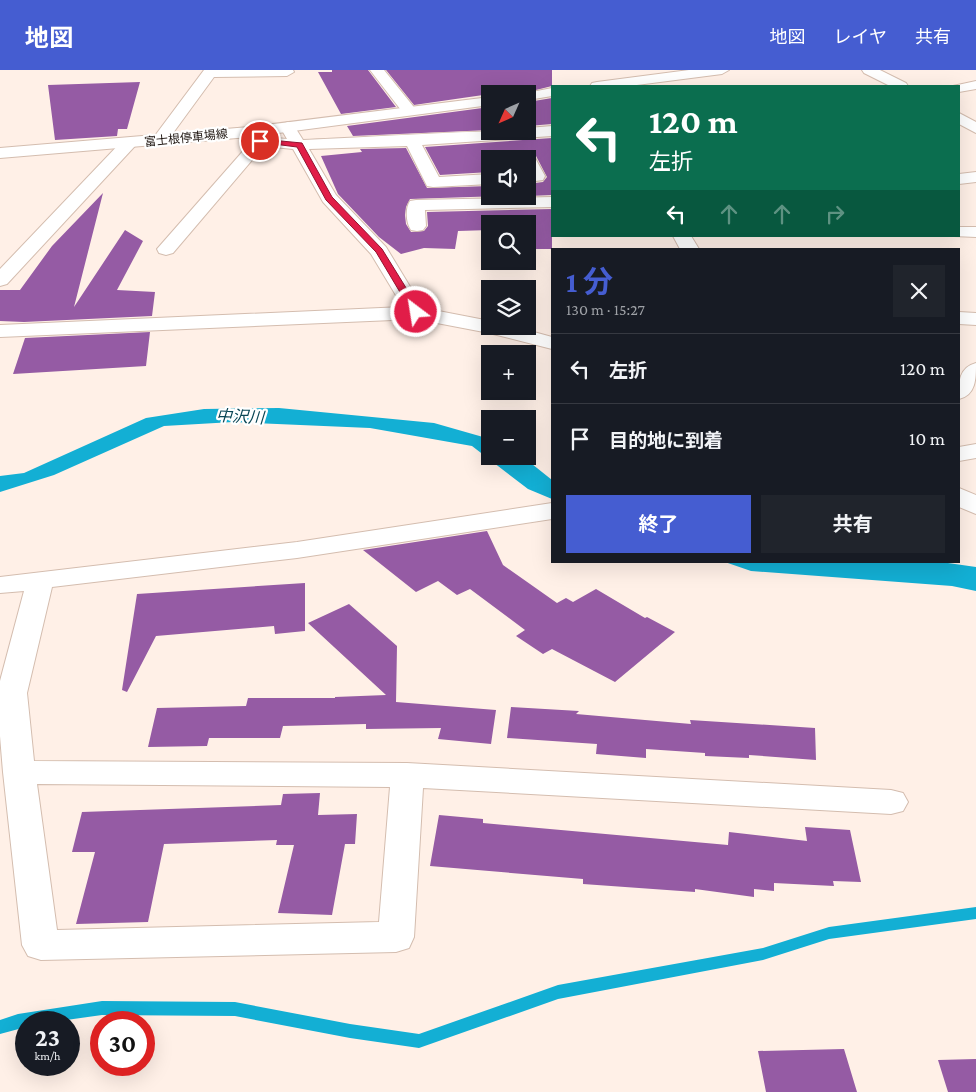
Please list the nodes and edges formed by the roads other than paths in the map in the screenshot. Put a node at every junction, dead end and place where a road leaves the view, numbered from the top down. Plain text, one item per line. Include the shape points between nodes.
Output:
1 (377, 70) edge
2 (722, 70) edge
3 (869, 70) edge
4 (210, 72) edge
5 (287, 72) dead end
6 (605, 85) edge
7 (899, 85) edge
8 (976, 85) edge
9 (960, 88) edge
10 (551, 92) edge
11 (536, 95) edge
12 (481, 102) edge
13 (409, 111) junction
14 (960, 119) edge
15 (288, 127) junction
16 (976, 129) edge
17 (551, 131) edge
18 (960, 132) edge
19 (536, 133) edge
20 (255, 136) junction
21 (481, 137) edge
22 (159, 141) junction
23 (412, 141) junction
24 (129, 144) junction
25 (300, 145) junction
26 (0, 153) edge
27 (976, 177) edge
28 (481, 179) edge
29 (960, 179) edge
30 (551, 202) edge
31 (417, 226) dead end
32 (960, 232) edge
33 (976, 232) edge
34 (683, 237) edge
35 (689, 248) edge
36 (166, 249) dead end
37 (0, 280) edge
38 (416, 312) junction
39 (960, 318) edge
40 (976, 319) edge
41 (0, 331) edge
42 (551, 343) edge
43 (976, 370) edge
44 (960, 391) edge
45 (976, 451) edge
46 (960, 454) edge
47 (960, 497) edge
48 (976, 506) edge
49 (551, 511) edge
50 (40, 580) junction
51 (0, 585) edge
52 (19, 772) junction
53 (407, 775) junction
54 (891, 802) dead end

1 - 13 street
2 - 6 street
3 - 7 street
4 - 5 street
4 - 22 street
8 - 9 street
10 - 11 street
12 - 13 street, 富士根停車場線
13 - 15 street, 富士根停車場線
14 - 16 street
15 - 20 street, 富士根停車場線
15 - 25 street
16 - 18 street
17 - 19 street
20 - 22 street, 富士根停車場線
20 - 25 street
20 - 36 street
21 - 23 street
22 - 24 street, 富士根停車場線
23 - 25 street
23 - 28 street via 433,182
24 - 26 street, 富士根停車場線
24 - 37 street
25 - 38 street via 329,198 379,251
27 - 29 street
30 - 31 street via 416,205
32 - 33 street
34 - 35 street
38 - 41 street
38 - 42 street
39 - 40 street
43 - 44 street
45 - 46 street
47 - 48 street
49 - 50 street via 297,550
50 - 51 street
50 - 52 street via 12,693
52 - 53 street
52 - 53 street via 41,945 396,937
53 - 54 street

